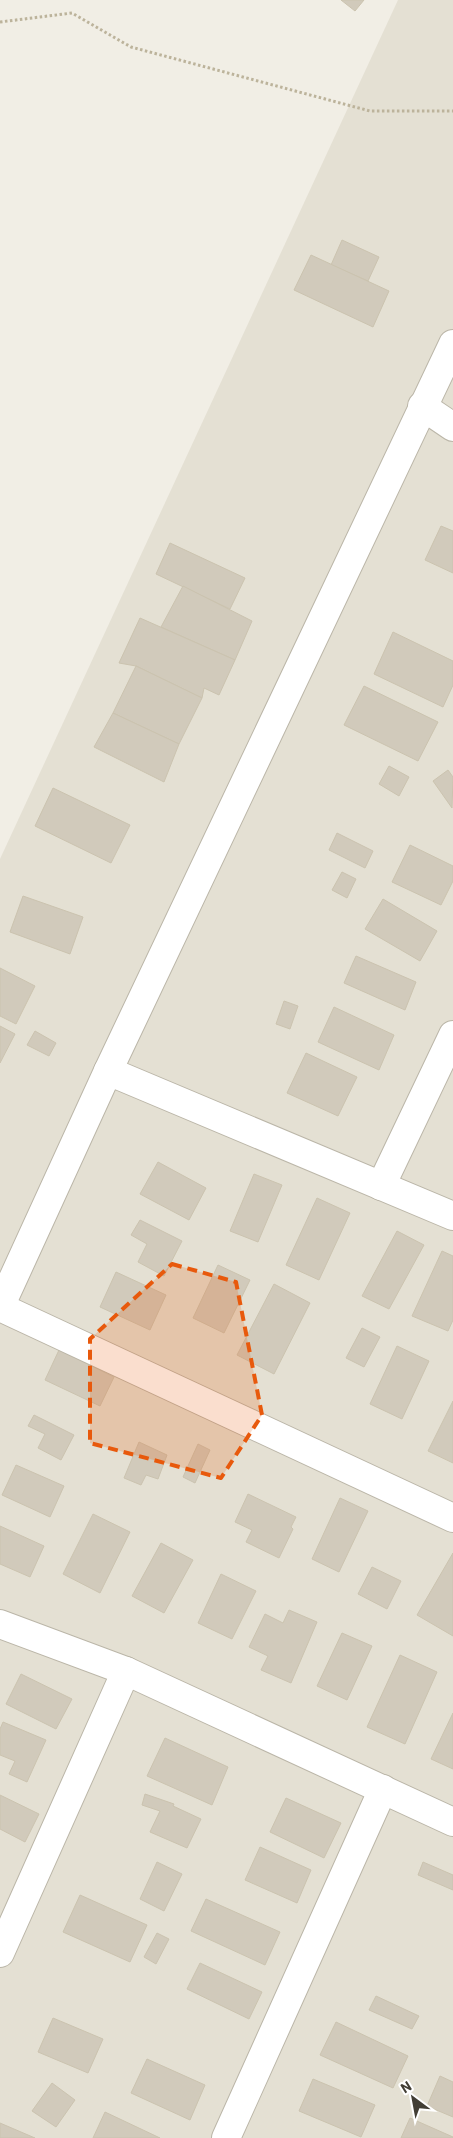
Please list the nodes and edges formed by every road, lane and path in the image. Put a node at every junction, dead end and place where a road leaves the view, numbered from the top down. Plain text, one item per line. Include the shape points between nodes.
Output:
1 (0, 22) edge
2 (453, 111) edge
3 (453, 344) edge
4 (422, 406) junction
5 (453, 427) edge
6 (453, 1035) edge
7 (108, 1070) junction
8 (381, 1186) junction
9 (453, 1216) edge
10 (0, 1307) edge
11 (453, 1518) edge
12 (0, 1624) edge
13 (126, 1671) junction
14 (383, 1789) junction
15 (453, 1822) edge
16 (0, 1953) edge
17 (226, 2138) edge

1 - 2 path via 72,13 131,47 370,111
3 - 4 street
4 - 5 street
4 - 7 street
6 - 8 street
7 - 8 street
7 - 10 street
8 - 9 street
10 - 11 street
12 - 13 street
13 - 14 street
13 - 16 street
14 - 15 street
14 - 17 street

